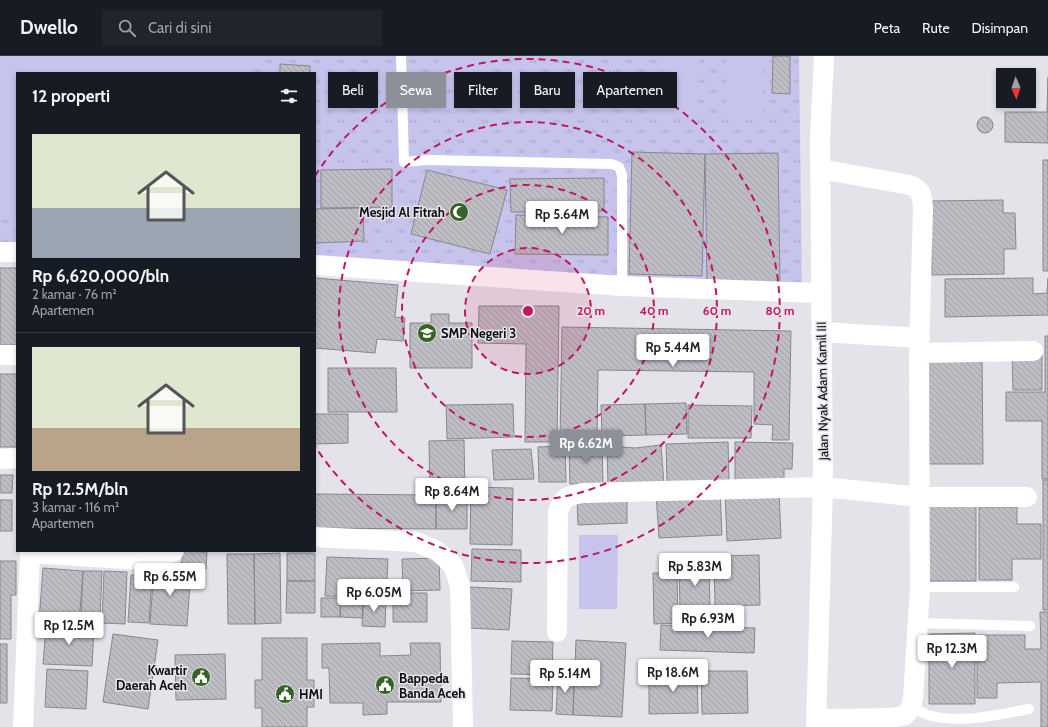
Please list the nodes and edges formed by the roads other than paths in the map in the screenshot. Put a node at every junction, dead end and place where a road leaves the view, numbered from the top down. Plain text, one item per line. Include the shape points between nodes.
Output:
1 (402, 56) edge
2 (824, 56) edge
3 (820, 169) junction
4 (0, 252) edge
5 (16, 252) edge
6 (316, 265) edge
7 (622, 286) junction
8 (821, 293) junction
9 (821, 332) junction
10 (920, 345) junction
11 (1033, 351) dead end
12 (0, 355) edge
13 (16, 355) edge
14 (16, 458) edge
15 (0, 459) edge
16 (823, 487) junction
17 (920, 497) junction
18 (1027, 497) dead end
19 (316, 537) edge
20 (30, 552) edge
21 (172, 552) edge
22 (920, 586) junction
23 (1014, 587) dead end
24 (918, 622) junction
25 (1030, 626) dead end
26 (557, 632) dead end
27 (911, 706) junction
28 (1030, 709) dead end
29 (816, 723) edge
30 (23, 727) edge
31 (463, 727) edge

1 - 7 lane via 404,162 444,160 612,164 619,167 622,175
2 - 3 street, Jalan Nyak Adam Kamil III
3 - 8 street, Jalan Nyak Adam Kamil III
3 - 10 street via 918,188 924,208
4 - 5 street
6 - 7 street
7 - 8 street
8 - 9 street, Jalan Nyak Adam Kamil III
9 - 10 street
9 - 16 street, Jalan Nyak Adam Kamil III
10 - 11 street
10 - 17 street
12 - 13 street
14 - 15 street
16 - 17 street
16 - 26 street via 570,495 562,501 558,511
16 - 29 street, Jalan Nyak Adam Kamil III
17 - 18 street
17 - 22 street
19 - 31 street via 416,542 437,551 453,565 460,586
20 - 21 street via 141,560
20 - 30 street
22 - 23 lane
22 - 24 street
24 - 25 lane
24 - 27 street
27 - 28 lane via 940,718 992,716
27 - 29 street via 904,715

